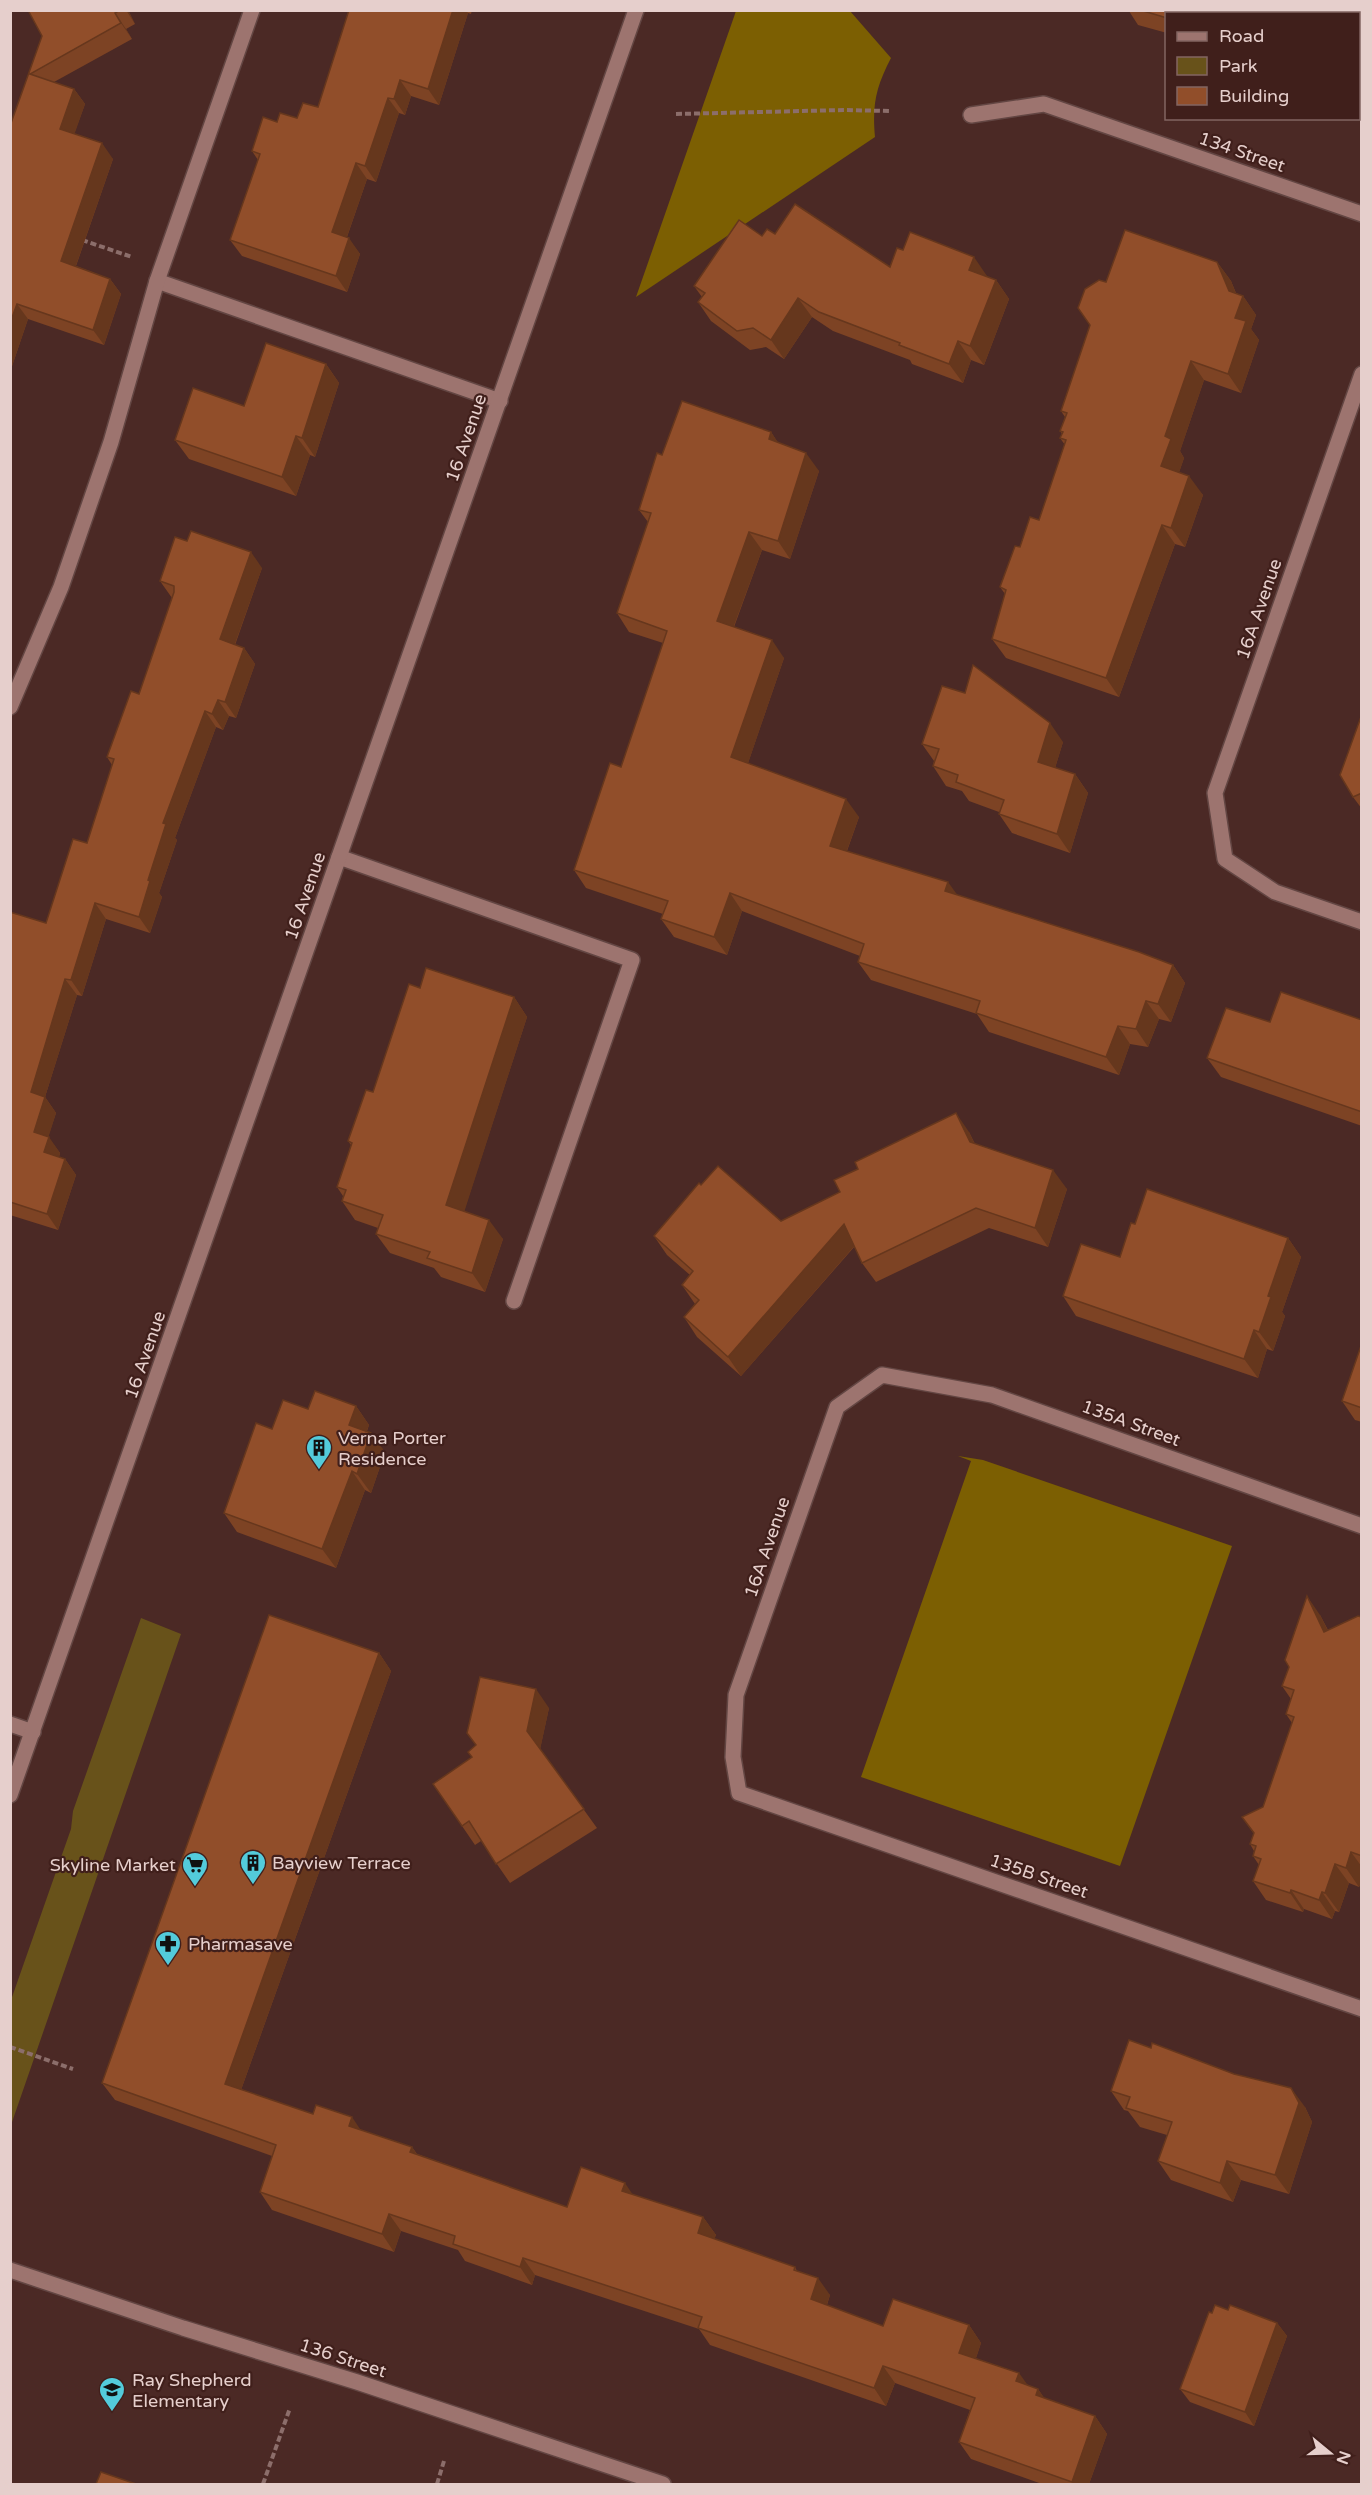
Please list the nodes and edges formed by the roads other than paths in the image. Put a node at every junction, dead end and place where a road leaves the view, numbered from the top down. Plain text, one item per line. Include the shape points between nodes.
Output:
1 (252, 10) edge
2 (636, 10) edge
3 (971, 115) dead end
4 (1362, 214) edge
5 (157, 281) junction
6 (1362, 374) edge
7 (500, 401) junction
8 (10, 707) edge
9 (339, 856) junction
10 (1362, 922) edge
11 (514, 1301) dead end
12 (882, 1375) joint
13 (1362, 1526) edge
14 (10, 1724) edge
15 (33, 1732) junction
16 (733, 1756) joint
17 (10, 1795) edge
18 (1362, 2009) edge
19 (10, 2270) edge
20 (663, 2484) edge

1 - 5 street
2 - 7 street, 16 Avenue
3 - 4 street, 134 Street via 1044,104
5 - 7 street
5 - 8 street via 111,442 61,587
6 - 10 street, 16A Avenue via 1215,793 1225,859 1275,892
7 - 9 street, 16 Avenue
9 - 11 street via 632,960
9 - 15 street, 16 Avenue
12 - 13 street, 135A Street via 992,1395
12 - 16 street, 16A Avenue via 837,1407 736,1695
14 - 15 street
15 - 17 street, 16 Avenue
16 - 18 street, 135B Street via 739,1793
19 - 20 street, 136 Street

